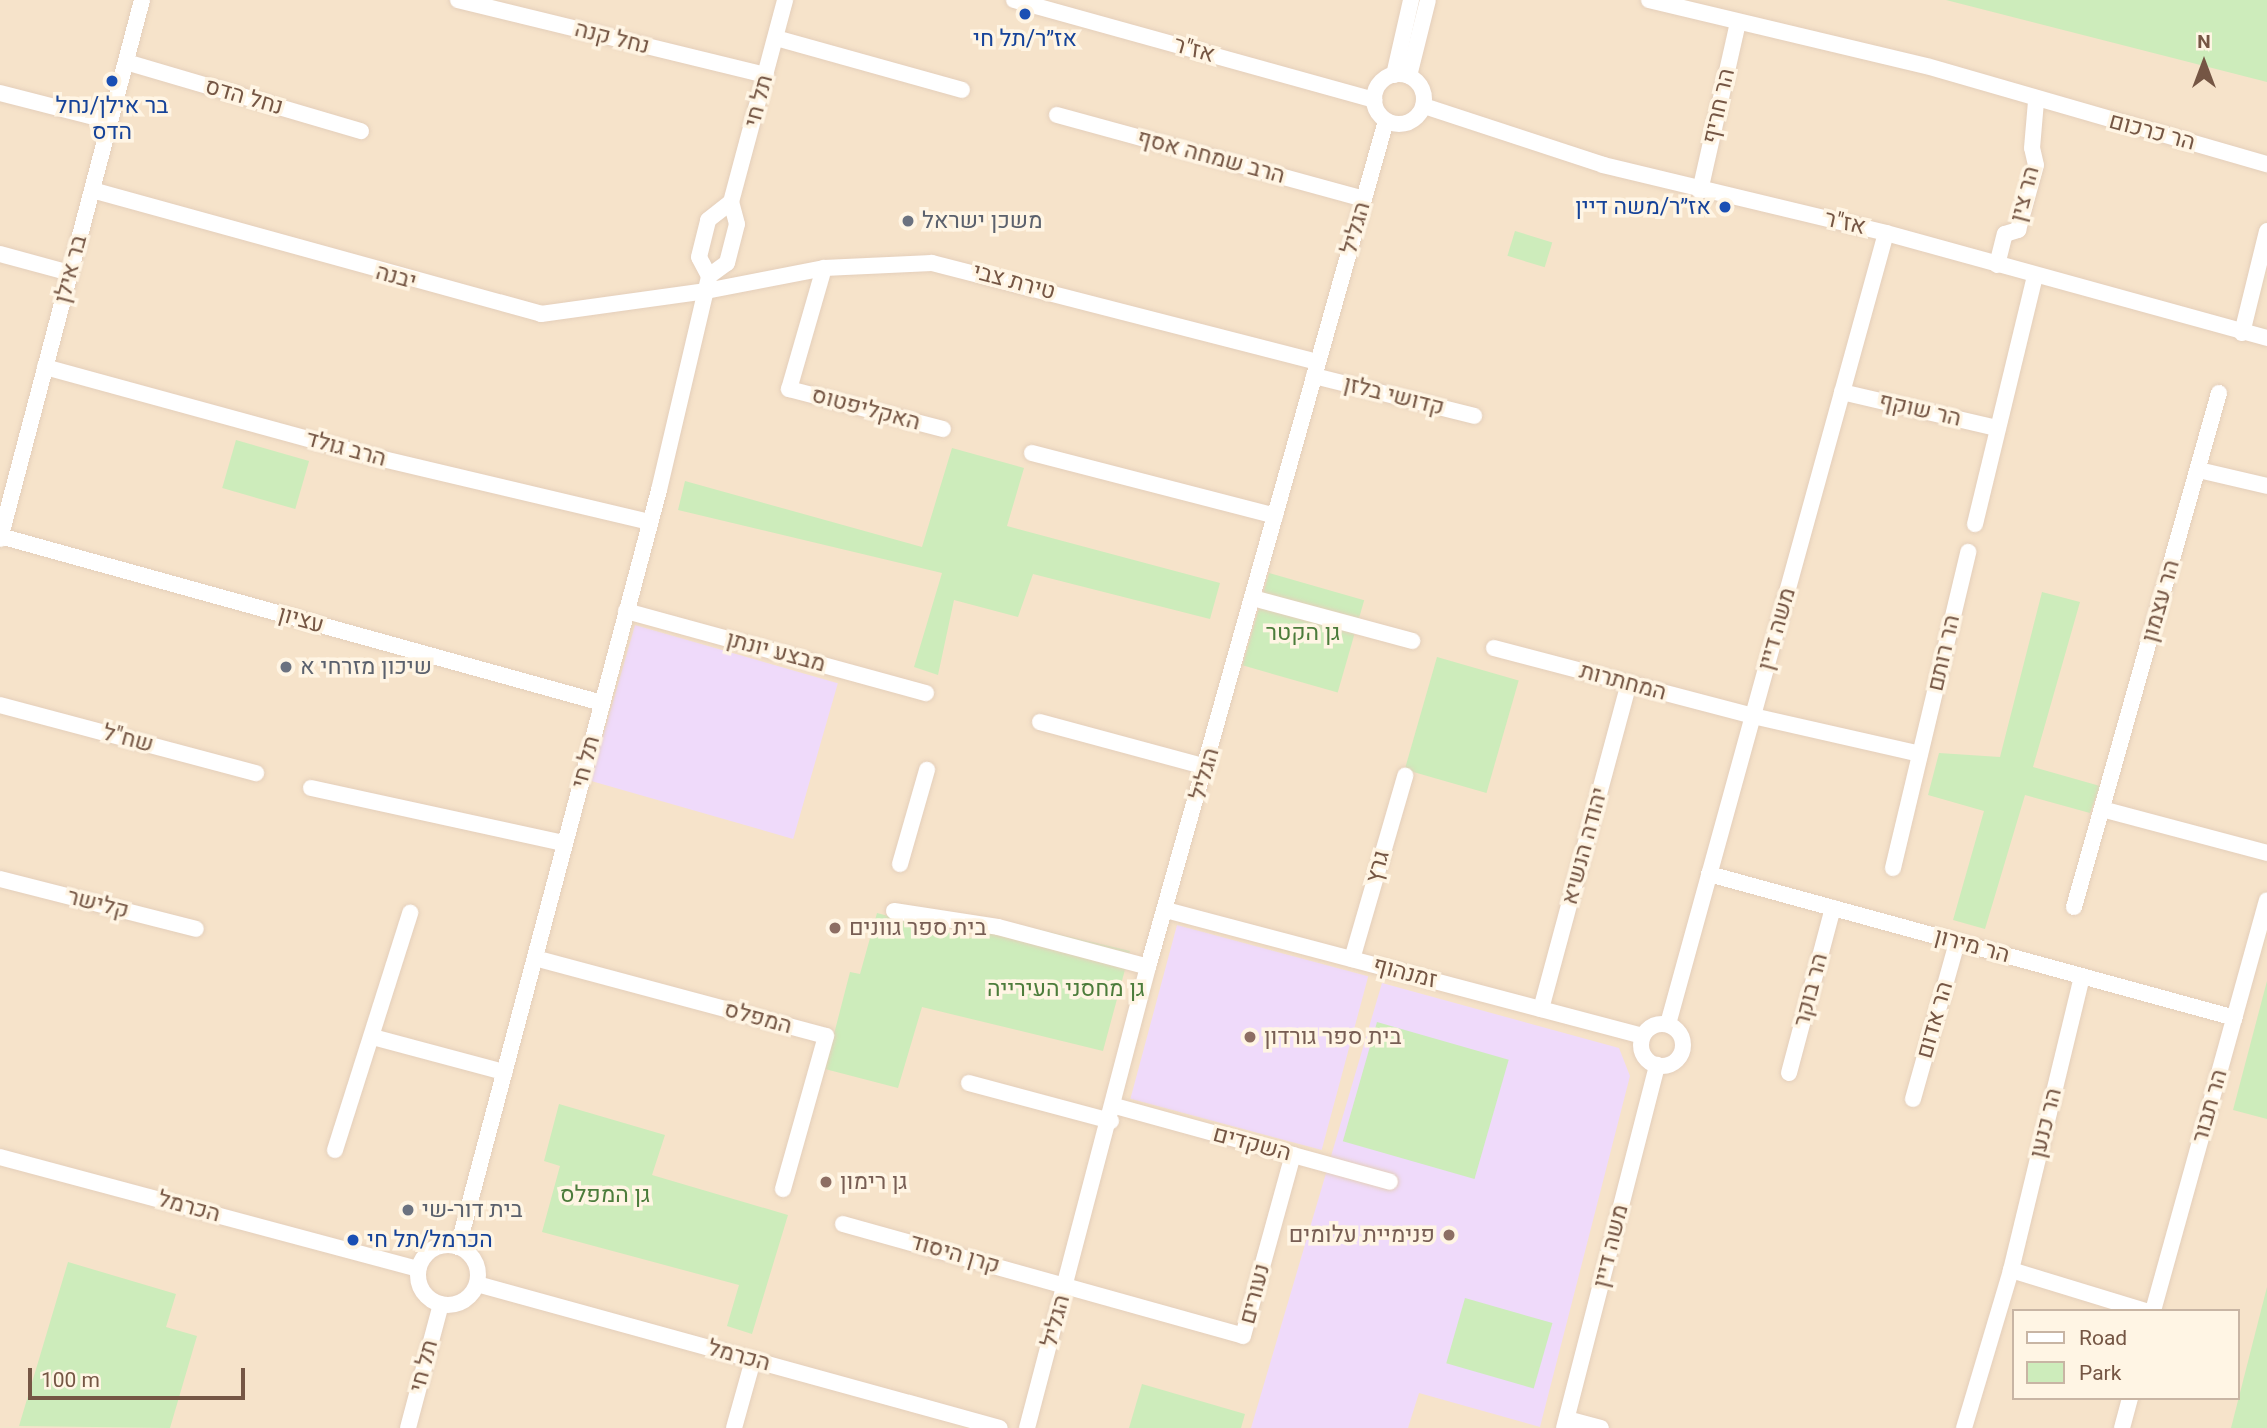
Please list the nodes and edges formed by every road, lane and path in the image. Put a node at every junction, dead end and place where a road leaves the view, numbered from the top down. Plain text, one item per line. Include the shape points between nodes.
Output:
1 (142, 0) edge
2 (458, 0) edge
3 (785, 0) edge
4 (1016, 0) edge
5 (1411, 0) edge
6 (1428, 0) edge
7 (1649, 0) edge
8 (1738, 22) junction
9 (776, 38) junction
10 (126, 62) junction
11 (766, 75) junction
12 (1401, 76) junction
13 (962, 90) dead end
14 (0, 93) edge
15 (1374, 100) junction
16 (2036, 101) junction
17 (1424, 106) junction
18 (1057, 115) dead end
19 (109, 121) junction
20 (1386, 121) junction
21 (361, 131) dead end
22 (2267, 164) edge
23 (92, 190) junction
24 (1700, 191) junction
25 (1364, 199) junction
26 (732, 202) junction
27 (2267, 231) edge
28 (1886, 233) junction
29 (0, 254) edge
30 (1997, 265) junction
31 (824, 268) junction
32 (70, 273) junction
33 (2035, 276) junction
34 (708, 284) junction
35 (2242, 333) junction
36 (2267, 338) edge
37 (45, 367) junction
38 (1315, 369) junction
39 (1842, 392) junction
40 (2220, 393) dead end
41 (1474, 416) dead end
42 (1997, 428) junction
43 (943, 429) dead end
44 (1032, 453) dead end
45 (2199, 470) junction
46 (2267, 485) edge
47 (1275, 516) junction
48 (650, 522) junction
49 (1975, 524) dead end
50 (0, 537) edge
51 (1968, 552) dead end
52 (1253, 598) junction
53 (626, 611) junction
54 (1412, 641) dead end
55 (1494, 648) dead end
56 (1629, 683) junction
57 (926, 693) dead end
58 (602, 703) junction
59 (0, 705) edge
60 (1753, 716) junction
61 (1040, 722) dead end
62 (1920, 754) junction
63 (1207, 767) junction
64 (927, 770) dead end
65 (256, 773) dead end
66 (1405, 776) dead end
67 (311, 788) dead end
68 (2102, 809) junction
69 (564, 843) junction
70 (2267, 853) edge
71 (900, 864) dead end
72 (1893, 868) dead end
73 (1709, 874) junction
74 (0, 879) edge
75 (2267, 901) edge
76 (1833, 908) junction
77 (2074, 908) dead end
78 (1166, 910) junction
79 (894, 911) dead end
80 (410, 913) dead end
81 (196, 929) dead end
82 (1957, 942) junction
83 (535, 958) junction
84 (1352, 959) junction
85 (1149, 967) junction
86 (2082, 976) junction
87 (1541, 1009) junction
88 (2235, 1018) junction
89 (1668, 1024) junction
90 (1643, 1036) junction
91 (373, 1037) junction
92 (1657, 1065) junction
93 (504, 1072) junction
94 (1789, 1073) dead end
95 (969, 1083) dead end
96 (1913, 1099) dead end
97 (1113, 1114) junction
98 (335, 1150) dead end
99 (1293, 1155) junction
100 (0, 1157) edge
101 (1390, 1182) dead end
102 (783, 1189) dead end
103 (844, 1224) dead end
104 (458, 1247) junction
105 (418, 1269) junction
106 (2011, 1270) junction
107 (477, 1284) junction
108 (1066, 1286) junction
109 (441, 1304) junction
110 (2138, 1309) edge
111 (2154, 1309) edge
112 (753, 1360) junction
113 (2129, 1400) edge
114 (1566, 1424) edge
115 (408, 1428) edge
116 (734, 1428) edge
117 (1000, 1428) edge
118 (1027, 1428) edge
119 (1601, 1428) edge
120 (1964, 1428) edge
121 (2122, 1428) edge

1 - 10 street, בר אילן
2 - 11 street, נחל קנה
3 - 9 street, תל חי
4 - 15 street, אז"ר
5 - 12 street
6 - 12 street
7 - 8 street
8 - 16 street via 1928,67
8 - 24 street, הר חריף
9 - 11 street, תל חי
9 - 13 street
10 - 19 street, בר אילן
10 - 21 street, נחל הדס
11 - 26 street, תל חי
12 - 15 street via 1381,81
12 - 17 street via 1420,85
14 - 19 street
15 - 20 street
16 - 22 street, הר כרכום
16 - 30 street, הר צין via 2032,148 2036,165 2018,230 2005,234
17 - 20 street via 1409,123
17 - 24 street, אז"ר via 1516,139
18 - 25 street, הרב שמחה אסף
19 - 23 street, בר אילן
20 - 25 street, הגליל
23 - 32 street, בר אילן
23 - 34 street, יבנה via 541,314
24 - 28 street, אז"ר
25 - 38 street, הגליל
26 - 34 street, תל חי via 737,224 727,263
26 - 34 street, תל חי via 708,220 699,257
27 - 35 street
28 - 30 street, אז"ר
28 - 39 street, משה דיין
29 - 32 street
30 - 33 street, אז"ר
31 - 34 street, טירת צבי
31 - 38 street, טירת צבי via 901,261 971,270
31 - 43 street, האקליפטוס via 789,389
32 - 37 street, בר אילן
33 - 35 street, אז"ר
33 - 42 street
34 - 48 street, תל חי
35 - 36 street, אז"ר
37 - 48 street, הרב גולד via 366,455
37 - 50 street, בר אילן
38 - 41 street, קדושי בלזן
38 - 47 street, הגליל
39 - 42 street, הר שוקף
39 - 60 street, משה דיין
40 - 45 street, הר עצמון
42 - 49 street
44 - 47 street
45 - 46 street
45 - 68 street, הר עצמון
47 - 52 street, הגליל
48 - 53 street, תל חי
50 - 58 street, עציון
51 - 62 street, הר רותם
52 - 54 street
52 - 63 street, הגליל
53 - 57 street, מבצע יונתן
53 - 58 street, תל חי
55 - 56 street, המחתרות
56 - 60 street, המחתרות
56 - 87 street, יהודה הנשיא
58 - 69 street, תל חי
59 - 65 street, שח"ל
60 - 62 street
60 - 73 street, משה דיין
61 - 63 street
62 - 72 street, הר רותם
63 - 78 street, הגליל
64 - 71 street
66 - 84 street, גרץ
67 - 69 street
68 - 70 street
68 - 77 street, הר עצמון
69 - 83 street, תל חי
73 - 76 street, הר מירון
73 - 89 street, משה דיין
74 - 81 street, קלישר
75 - 88 street, הר תבור
76 - 82 street, הר מירון
76 - 94 street, הר בוקר
78 - 84 street, זמנהוף
78 - 85 street, הגליל
79 - 85 street via 998,927
80 - 91 street
82 - 86 street, הר מירון
82 - 96 street, הר אדום
83 - 93 street, תל חי
83 - 102 street, המפלס via 826,1036
84 - 87 street, זמנהוף
85 - 97 street, הגליל
86 - 88 street, הר מירון
86 - 106 street, הר כנען
87 - 90 street, זמנהוף
88 - 111 street, הר תבור
89 - 90 street via 1654,1026
89 - 92 street via 1682,1037 1681,1054 1671,1063
90 - 92 street via 1642,1051
91 - 93 street
91 - 98 street
92 - 114 street, משה דיין
93 - 104 street, תל חי
95 - 97 street, השקדים
97 - 99 street, השקדים
97 - 108 street, הגליל
99 - 101 street, השקדים
99 - 108 street, נעורים via 1243,1336
100 - 105 street, הכרמל
103 - 108 street, קרן היסוד
104 - 105 street via 429,1252
104 - 107 street via 475,1262
105 - 109 street via 425,1295
106 - 110 street
106 - 120 street, הר כנען
107 - 109 street via 467,1299
107 - 112 street, הכרמל
108 - 118 street, הגליל
109 - 115 street, תל חי
112 - 116 street
112 - 117 street, הכרמל
113 - 121 street
114 - 119 street

